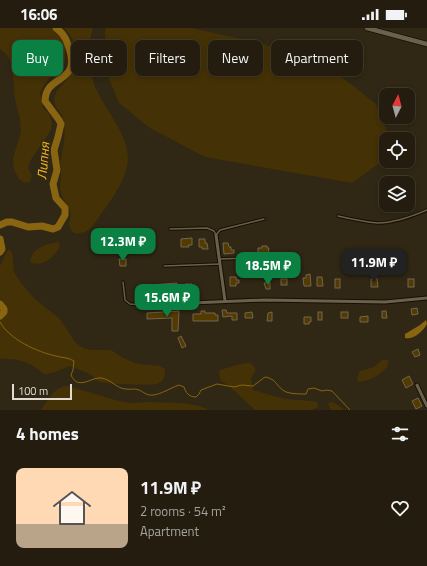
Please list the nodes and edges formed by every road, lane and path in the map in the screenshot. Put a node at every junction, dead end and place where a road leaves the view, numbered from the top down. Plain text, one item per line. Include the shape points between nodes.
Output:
1 (367, 28) edge
2 (427, 44) edge
3 (427, 210) edge
4 (338, 216) dead end
5 (264, 219) dead end
6 (170, 229) dead end
7 (216, 235) junction
8 (248, 258) dead end
9 (219, 259) junction
10 (220, 264) junction
11 (164, 266) dead end
12 (123, 282) dead end
13 (427, 298) edge
14 (225, 301) junction
15 (143, 305) joint
16 (417, 385) dead end
17 (427, 406) edge

1 - 2 main road
3 - 4 lane via 385,222
5 - 7 lane via 220,230
6 - 7 lane via 207,228
7 - 9 street
8 - 9 lane
9 - 10 street
10 - 11 lane
10 - 14 street
12 - 15 lane via 124,300 130,304
13 - 14 street via 385,302
14 - 15 street
16 - 17 street

